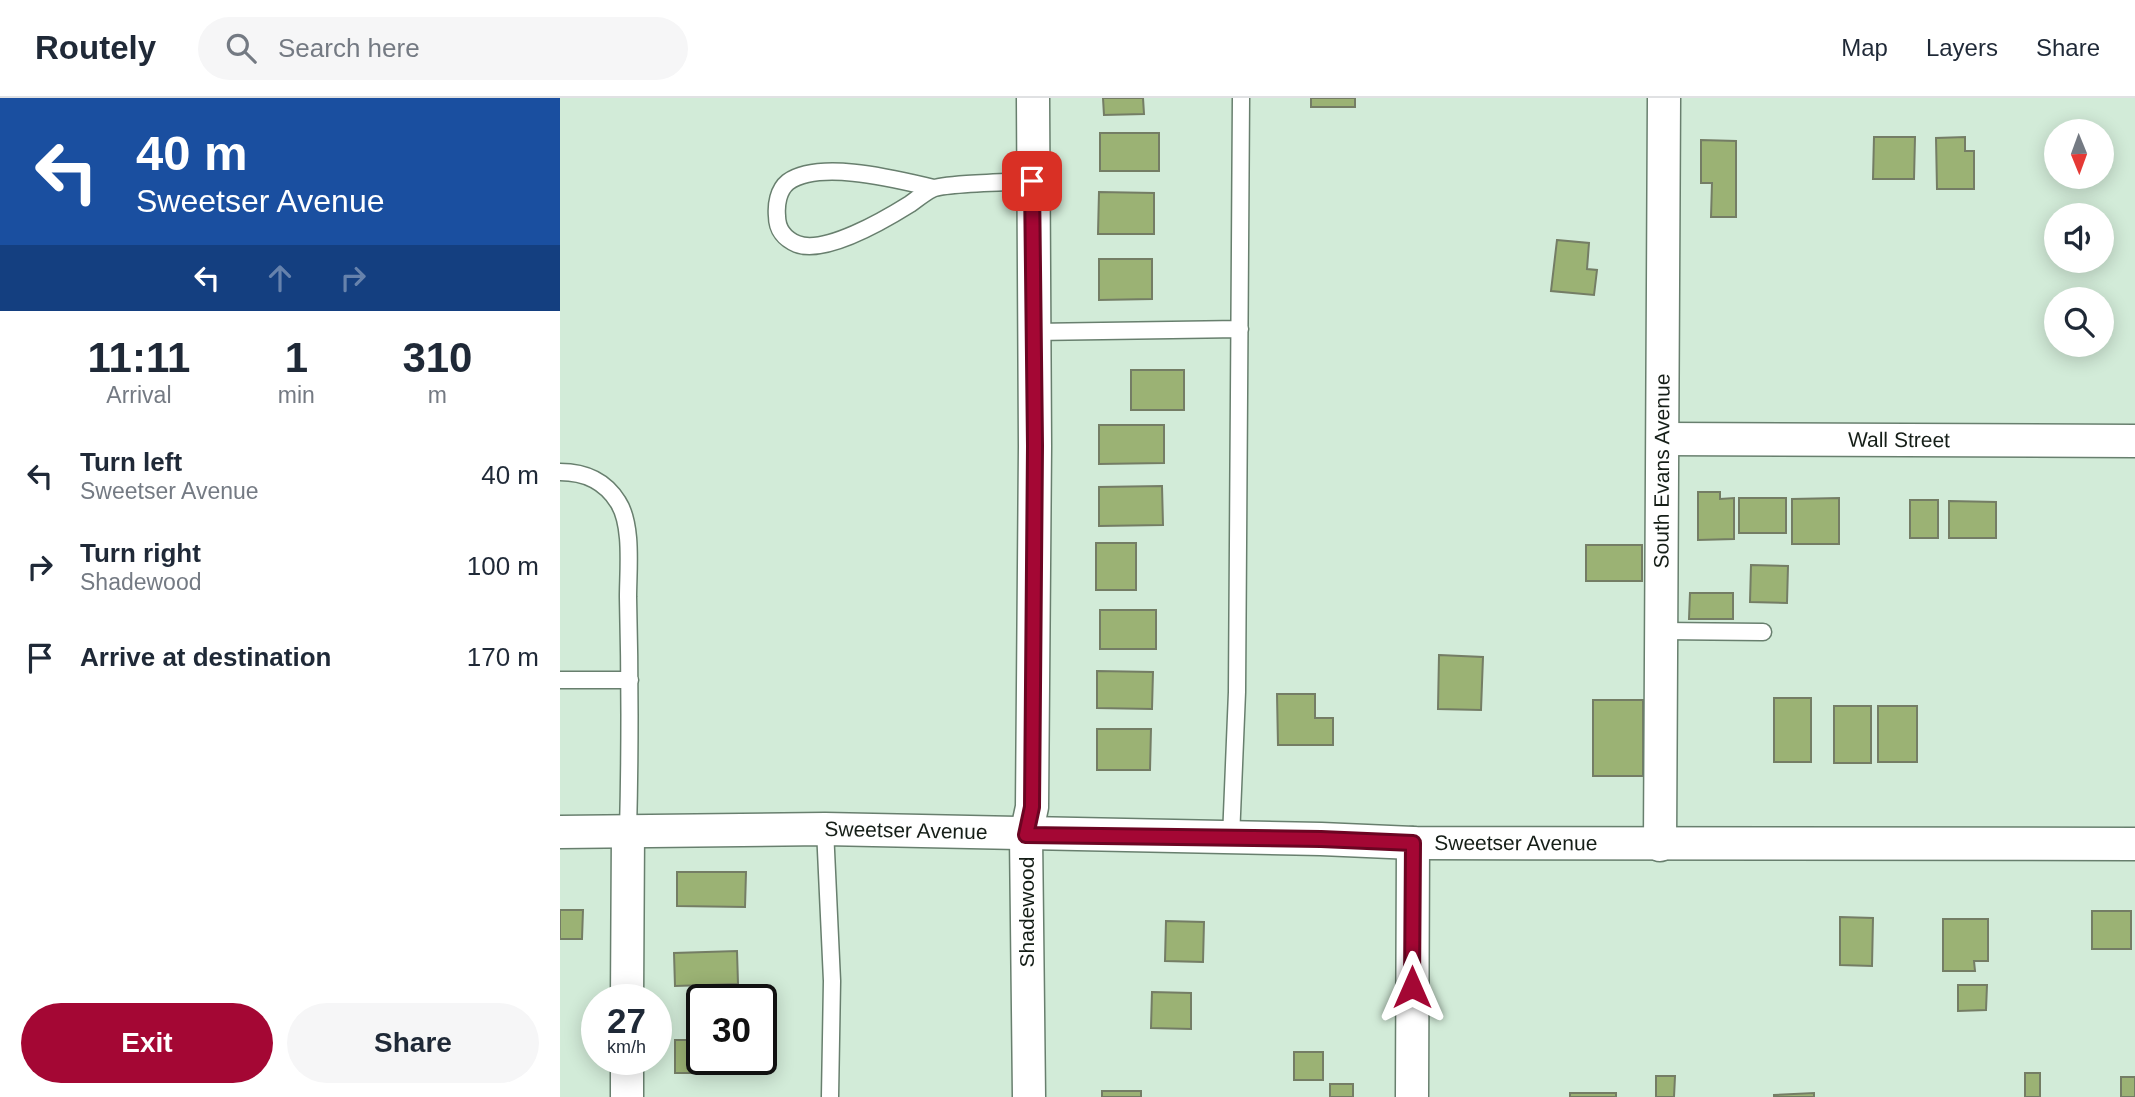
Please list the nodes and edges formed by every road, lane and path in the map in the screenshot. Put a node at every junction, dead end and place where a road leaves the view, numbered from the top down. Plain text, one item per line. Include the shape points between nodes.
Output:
1 (1033, 98) edge
2 (1241, 98) edge
3 (1664, 98) edge
4 (1032, 181) junction
5 (934, 187) junction
6 (1240, 329) junction
7 (1034, 332) junction
8 (1663, 439) junction
9 (2135, 441) edge
10 (560, 471) edge
11 (1662, 631) junction
12 (1763, 632) dead end
13 (560, 680) edge
14 (630, 680) junction
15 (825, 829) junction
16 (560, 832) edge
17 (628, 832) junction
18 (1026, 835) junction
19 (1231, 838) junction
20 (1413, 843) junction
21 (2135, 844) edge
22 (1660, 845) junction
23 (627, 984) edge
24 (627, 1075) edge
25 (627, 1097) edge
26 (830, 1097) edge
27 (1028, 1097) edge
28 (1412, 1097) edge

1 - 4 street, Shadewood
2 - 6 lane
3 - 8 street, South Evans Avenue
4 - 5 lane
4 - 7 street, Shadewood
5 - 5 lane via 885,219 821,245 795,243 777,223 782,189 802,176 872,174
6 - 7 lane
6 - 19 lane
7 - 18 street, Shadewood via 1032,807
8 - 9 street, Wall Street
8 - 11 street, South Evans Avenue
10 - 14 lane via 579,472 596,480 619,502 624,516
11 - 12 lane
11 - 22 street, South Evans Avenue
13 - 14 lane
14 - 17 lane
15 - 17 street, Sweetser Avenue
15 - 18 street, Sweetser Avenue
15 - 26 lane via 832,981
16 - 17 street, Sweetser Avenue
17 - 23 street
18 - 19 street, Sweetser Avenue
18 - 27 street, Shadewood
19 - 20 street, Sweetser Avenue
20 - 22 street, Sweetser Avenue
20 - 28 street
21 - 22 street, Sweetser Avenue
24 - 25 street

